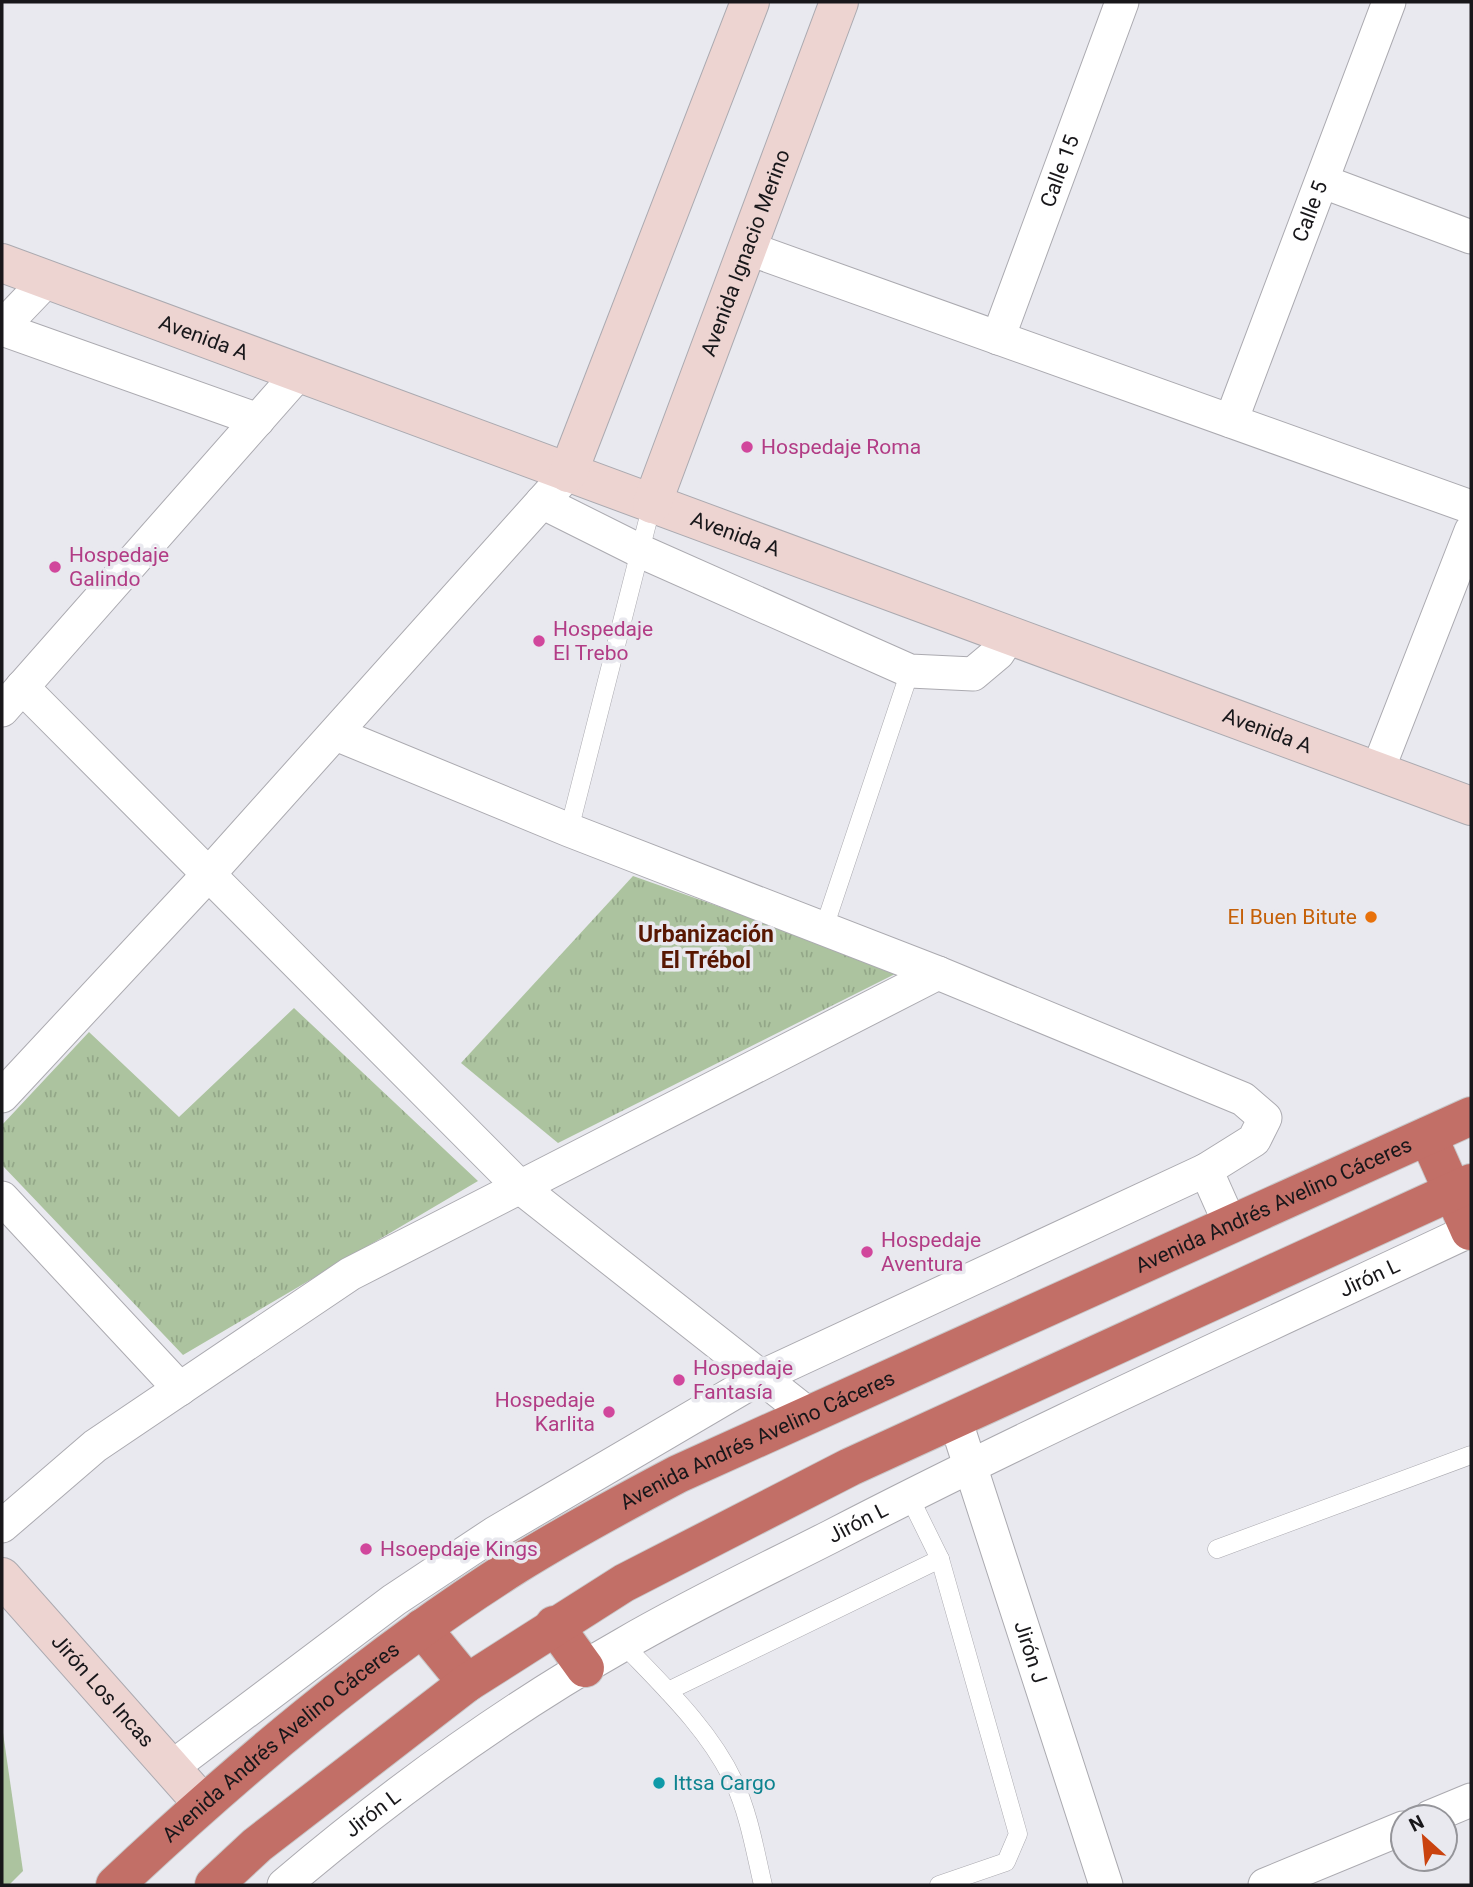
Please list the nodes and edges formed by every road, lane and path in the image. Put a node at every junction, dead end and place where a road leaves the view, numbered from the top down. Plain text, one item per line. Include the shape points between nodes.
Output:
1 (750, 2) edge
2 (839, 2) edge
3 (1122, 2) edge
4 (1389, 2) edge
5 (1324, 181) junction
6 (1471, 237) edge
7 (747, 248) junction
8 (2, 263) edge
9 (47, 280) junction
10 (2, 328) edge
11 (998, 338) junction
12 (299, 373) junction
13 (258, 420) junction
14 (1231, 421) junction
15 (568, 473) junction
16 (542, 502) junction
17 (652, 504) junction
18 (1471, 507) edge
19 (1471, 531) edge
20 (640, 551) junction
21 (1009, 636) junction
22 (910, 671) junction
23 (10, 701) edge
24 (336, 734) junction
25 (1377, 772) junction
26 (1471, 806) edge
27 (569, 830) junction
28 (207, 876) junction
29 (824, 928) junction
30 (939, 972) junction
31 (2, 1096) edge
32 (1471, 1116) edge
33 (1428, 1136) junction
34 (1206, 1170) junction
35 (520, 1187) junction
36 (1463, 1187) edge
37 (2, 1198) edge
38 (1230, 1224) junction
39 (1471, 1231) edge
40 (761, 1377) junction
41 (180, 1389) junction
42 (808, 1415) junction
43 (955, 1419) junction
44 (1471, 1455) edge
45 (971, 1464) junction
46 (909, 1496) junction
47 (2, 1526) edge
48 (1217, 1549) dead end
49 (940, 1559) junction
50 (2, 1577) edge
51 (554, 1625) junction
52 (422, 1628) junction
53 (623, 1644) junction
54 (585, 1668) junction
55 (467, 1683) junction
56 (668, 1691) junction
57 (171, 1768) junction
58 (203, 1804) junction
59 (1389, 1834) edge
60 (115, 1885) edge
61 (214, 1885) edge
62 (284, 1885) edge
63 (763, 1885) edge
64 (939, 1885) edge
65 (1106, 1885) edge
66 (1265, 1885) edge

1 - 15 street
2 - 7 street, Avenida Ignacio Merino
3 - 11 street, Calle 15
4 - 5 street, Calle 5
5 - 6 street
5 - 14 street, Calle 5
7 - 11 street
7 - 17 street, Avenida Ignacio Merino
8 - 9 street, Avenida A
9 - 10 street
9 - 12 street, Avenida A
10 - 13 street
11 - 14 street
12 - 13 street
12 - 15 street, Avenida A
13 - 23 street
14 - 18 street
15 - 16 street
15 - 17 street, Avenida A
16 - 20 street
16 - 24 street
17 - 20 lane
17 - 21 street, Avenida A
19 - 25 street
20 - 22 street
20 - 27 lane
21 - 22 street via 998,653 973,674
21 - 25 street, Avenida A
22 - 29 lane
23 - 28 street
24 - 27 street
24 - 28 street
25 - 26 street, Avenida A
27 - 29 street
28 - 31 street
28 - 35 street
29 - 30 street
30 - 34 street via 1243,1099 1265,1118 1254,1140
30 - 35 street
32 - 33 highway, Avenida Andrés Avelino Cáceres
33 - 36 highway
33 - 38 highway, Avenida Andrés Avelino Cáceres
34 - 38 street
34 - 40 street
35 - 40 street
35 - 41 street via 350,1274
36 - 39 highway
36 - 43 highway
37 - 41 street
38 - 42 highway, Avenida Andrés Avelino Cáceres
39 - 45 street, Jirón L
40 - 42 street
40 - 57 street via 495,1533 394,1600
41 - 47 street via 95,1446
42 - 52 highway, Avenida Andrés Avelino Cáceres via 596,1517
43 - 45 street, Jirón J
43 - 51 highway via 715,1534
44 - 48 lane
45 - 46 street, Jirón L
45 - 65 street, Jirón J
46 - 49 lane
46 - 53 street, Jirón L
49 - 56 lane
49 - 64 lane via 1018,1834 1006,1862
50 - 57 street, Jirón Los Incas
51 - 54 highway
51 - 55 highway
52 - 55 highway
52 - 58 highway, Avenida Andrés Avelino Cáceres
53 - 54 street, Jirón L
53 - 56 lane
54 - 62 street, Jirón L via 419,1780
55 - 61 highway via 299,1811
56 - 63 lane via 720,1756 734,1782
57 - 58 street, Jirón Los Incas
58 - 60 highway, Avenida Andrés Avelino Cáceres
59 - 66 street

